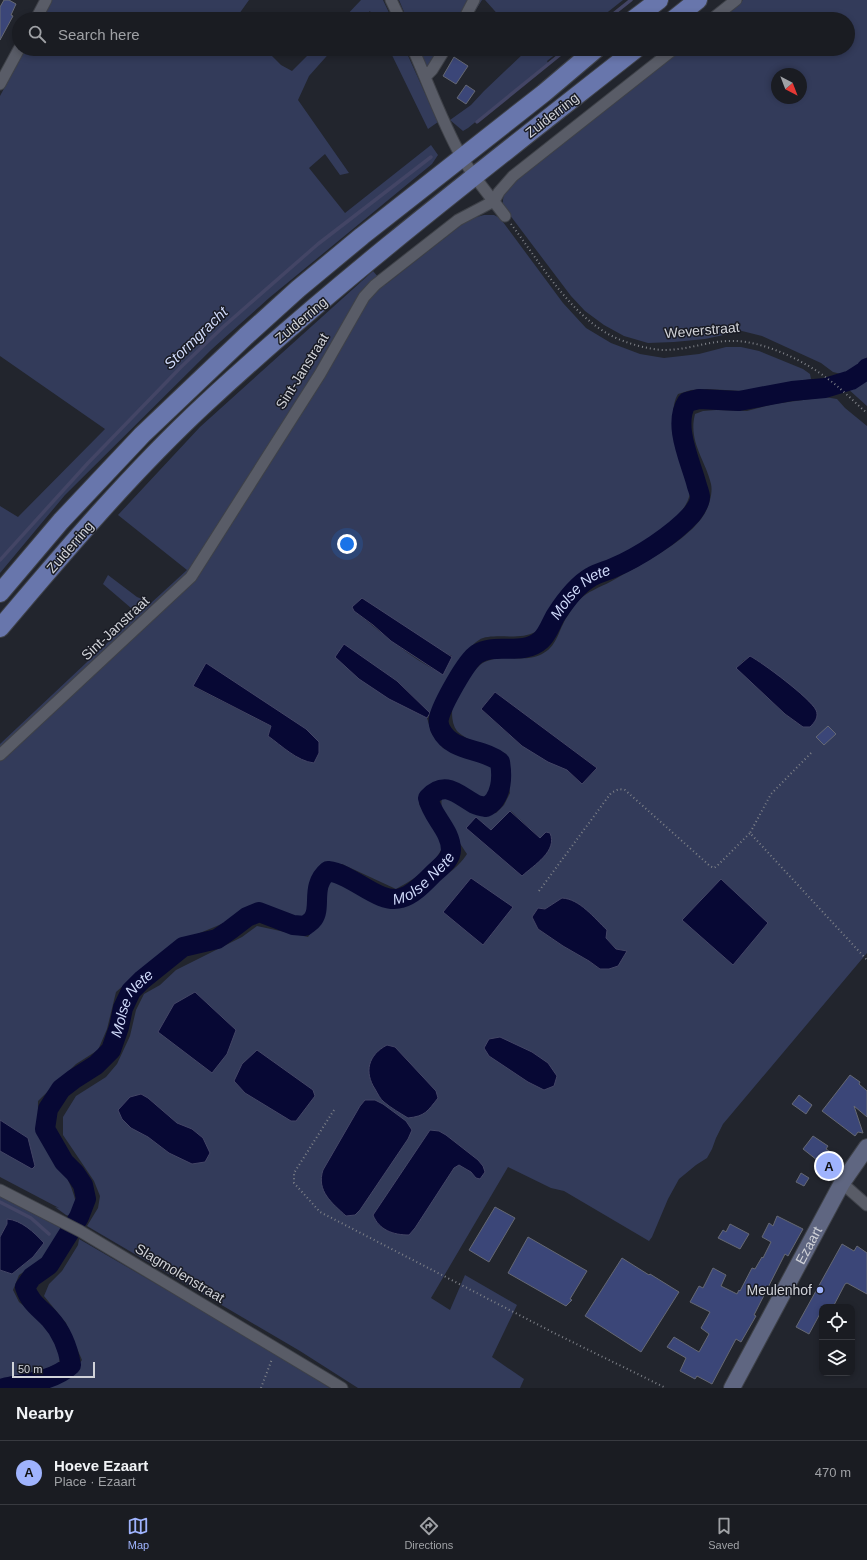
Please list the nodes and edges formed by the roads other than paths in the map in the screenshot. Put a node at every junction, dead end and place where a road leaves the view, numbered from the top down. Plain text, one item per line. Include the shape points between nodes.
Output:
1 (46, 0) edge
2 (392, 0) edge
3 (474, 0) edge
4 (659, 0) edge
5 (698, 0) edge
6 (736, 0) edge
7 (40, 12) edge
8 (397, 12) edge
9 (468, 12) edge
10 (643, 12) edge
11 (683, 12) edge
12 (721, 12) edge
13 (15, 56) edge
14 (416, 56) edge
15 (441, 56) edge
16 (588, 56) edge
17 (627, 56) edge
18 (665, 56) edge
19 (425, 77) junction
20 (0, 84) edge
21 (462, 157) junction
22 (474, 176) junction
23 (494, 202) junction
24 (505, 216) road end
25 (0, 593) edge
26 (0, 628) edge
27 (0, 756) edge
28 (867, 1147) edge
29 (842, 1183) junction
30 (0, 1190) edge
31 (867, 1205) edge
32 (342, 1388) edge
33 (732, 1388) edge

1 - 7 street
2 - 8 street
3 - 9 street
4 - 10 highway
5 - 11 highway
6 - 12 street
13 - 20 street
14 - 19 street
15 - 19 street
16 - 21 highway, Zuiderring
17 - 22 highway, Zuiderring
18 - 23 street via 513,176
19 - 21 street
21 - 22 street
21 - 25 highway, Zuiderring via 298,289 224,356 142,435 61,521
22 - 23 street
22 - 26 highway, Zuiderring via 284,334 204,405 109,502
23 - 24 street
23 - 27 street, Sint-Janstraat via 458,220 371,289 191,577
28 - 29 main road, Ezaart
29 - 31 street
29 - 33 main road, Ezaart
30 - 32 street, Slagmolenstraat via 80,1231

